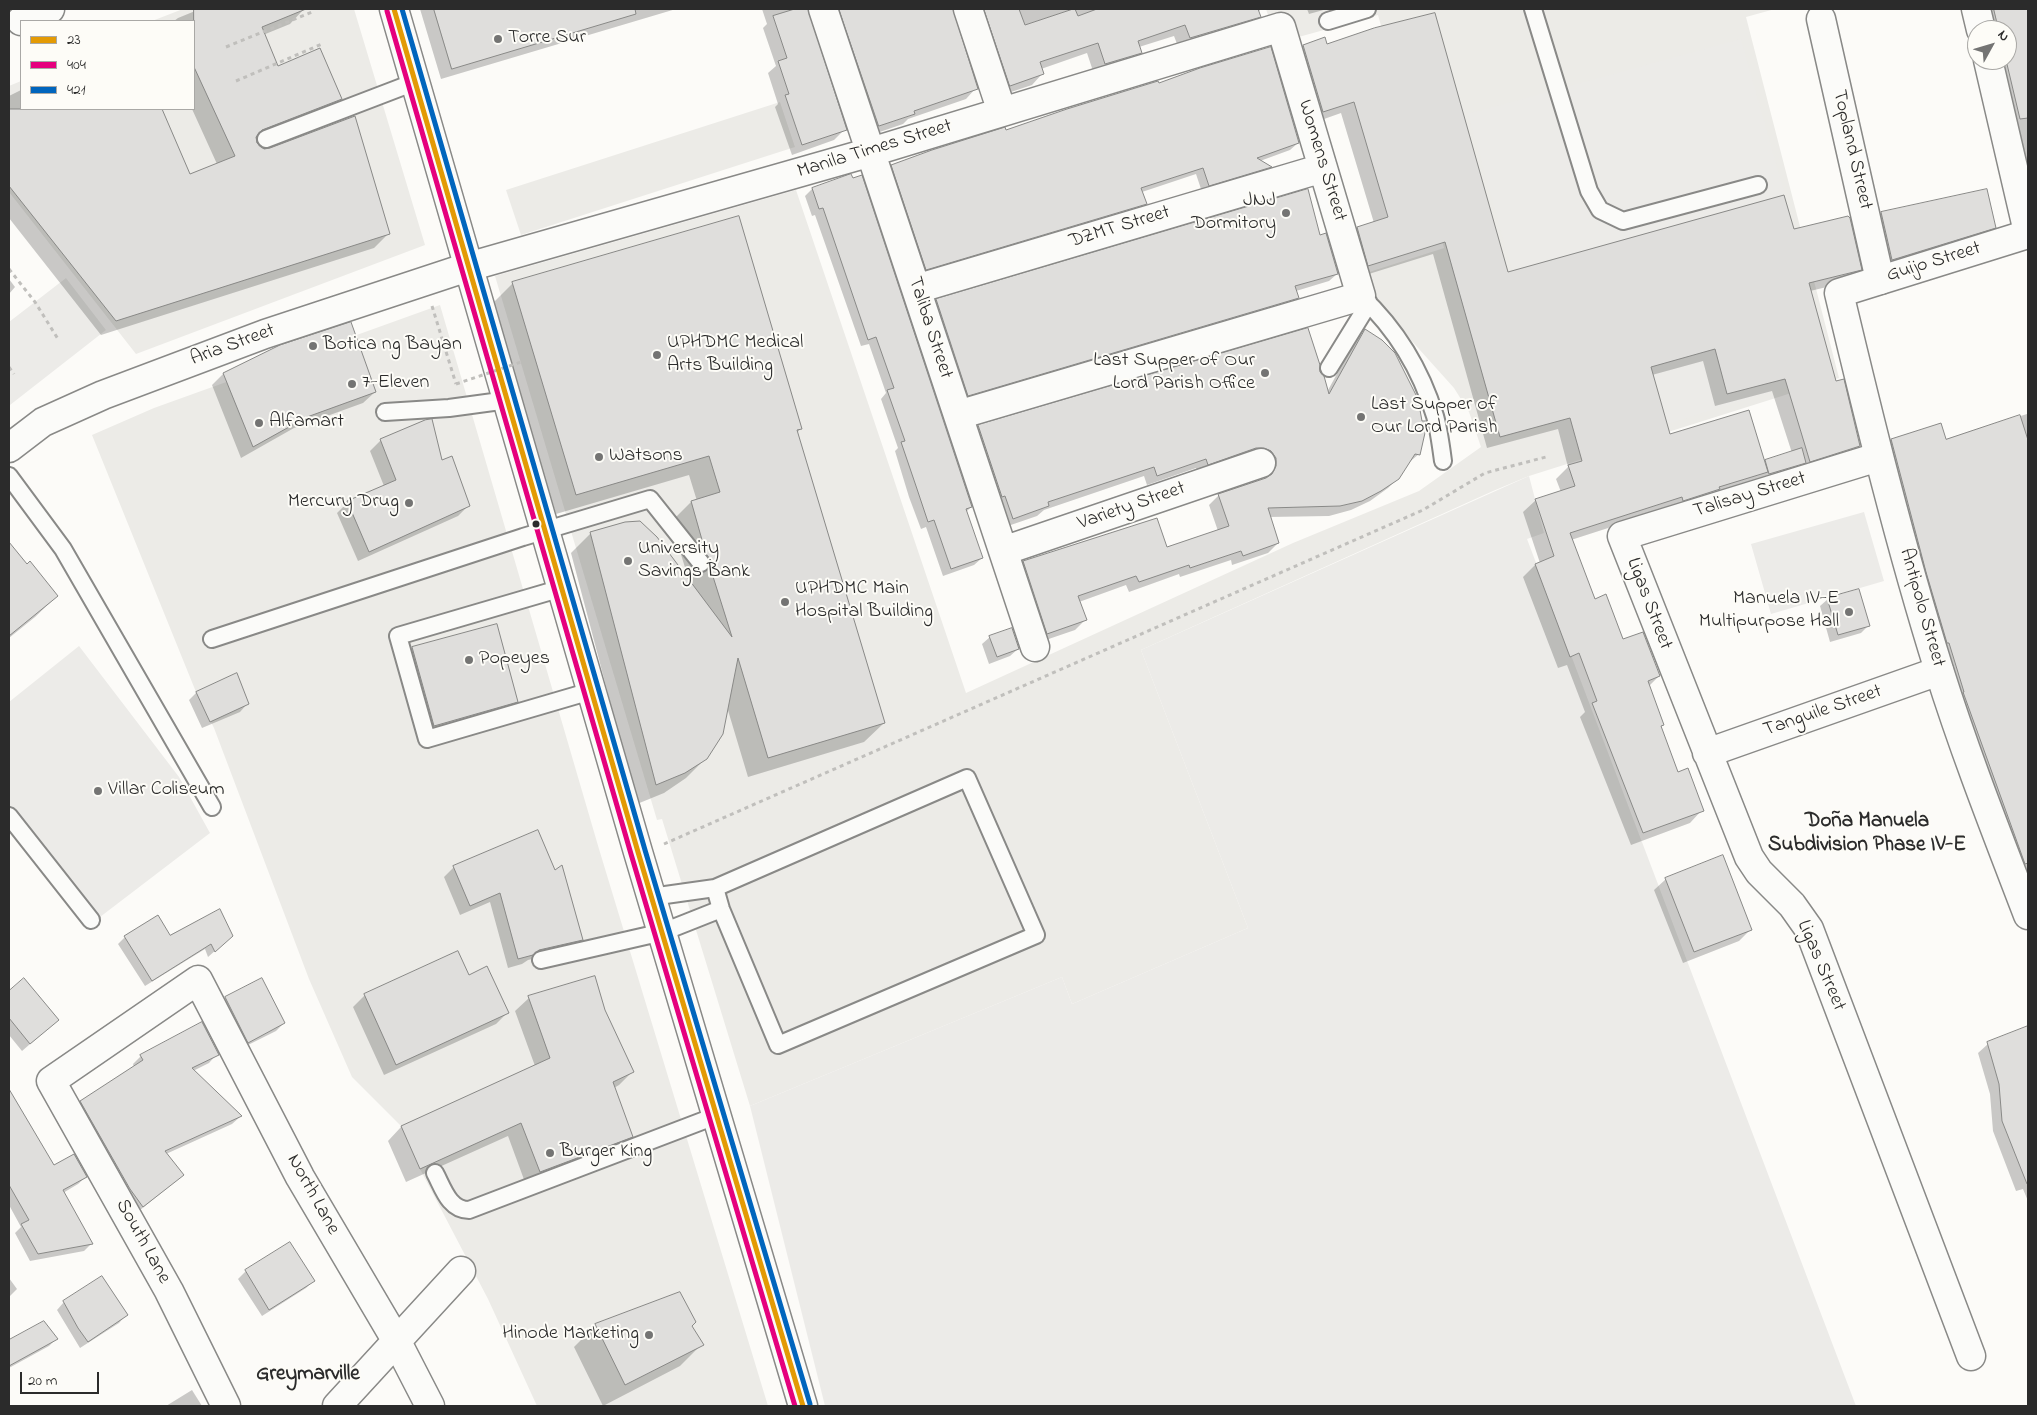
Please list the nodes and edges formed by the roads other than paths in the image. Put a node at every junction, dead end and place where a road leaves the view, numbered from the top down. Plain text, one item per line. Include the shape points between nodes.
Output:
1 (50, 9) edge
2 (394, 9) edge
3 (823, 9) edge
4 (968, 9) edge
5 (1367, 9) edge
6 (1533, 9) edge
7 (1822, 19) dead end
8 (23, 20) edge
9 (1328, 21) dead end
10 (1281, 27) joint
11 (1990, 70) edge
12 (416, 82) junction
13 (1002, 112) junction
14 (266, 139) dead end
15 (871, 152) junction
16 (1323, 168) junction
17 (1758, 185) dead end
18 (2028, 233) edge
19 (468, 267) junction
20 (1880, 280) junction
21 (916, 289) junction
22 (1840, 293) joint
23 (1365, 299) junction
24 (1329, 368) dead end
25 (508, 400) junction
26 (385, 412) dead end
27 (958, 415) junction
28 (9, 448) edge
29 (1878, 457) junction
30 (1443, 461) dead end
31 (1261, 463) dead end
32 (9, 476) edge
33 (546, 531) junction
34 (1622, 536) joint
35 (1004, 552) junction
36 (701, 564) dead end
37 (562, 588) junction
38 (212, 639) dead end
39 (1036, 647) dead end
40 (1940, 671) junction
41 (591, 691) junction
42 (1707, 753) junction
43 (212, 807) dead end
44 (9, 816) edge
45 (715, 888) junction
46 (652, 897) junction
47 (721, 909) junction
48 (2028, 915) edge
49 (91, 920) dead end
50 (663, 932) junction
51 (541, 960) dead end
52 (198, 980) joint
53 (718, 1115) junction
54 (434, 1173) dead end
55 (461, 1270) dead end
56 (396, 1340) junction
57 (1971, 1356) dead end
58 (226, 1406) edge
59 (337, 1406) edge
60 (430, 1406) edge
61 (803, 1406) edge

1 - 8 main road
2 - 12 main road
3 - 15 main road, Taliba Street
4 - 13 main road
5 - 9 lane
6 - 17 lane via 1589,190 1600,210 1623,221
7 - 20 main road, Topland Street
10 - 13 main road, Manila Times Street
10 - 16 main road, Womens Street
11 - 18 main road
12 - 14 lane
12 - 19 main road
13 - 15 main road, Manila Times Street
15 - 19 main road, Manila Times Street
15 - 21 main road, Taliba Street
16 - 21 main road, DZMT Street
16 - 23 main road, Womens Street
18 - 20 main road, Guijo Street
19 - 25 main road
19 - 28 main road, Aria Street via 265,334 102,395 43,422
20 - 22 main road, Guijo Street
21 - 27 main road, Taliba Street
22 - 29 main road, Antipolo Street
23 - 24 lane
23 - 27 main road
23 - 30 lane via 1398,337 1420,376 1436,418
25 - 26 lane
25 - 33 main road
27 - 35 main road, Taliba Street
29 - 34 main road, Talisay Street
29 - 40 main road, Antipolo Street
31 - 35 main road, Variety Street
32 - 43 lane via 63,550
33 - 36 lane via 650,499
33 - 37 main road
33 - 38 lane
34 - 42 main road, Ligas Street
35 - 39 main road, Taliba Street
37 - 41 main road
37 - 41 lane via 398,636 428,739
40 - 42 main road, Tanguile Street
40 - 48 main road, Antipolo Street via 1967,755
41 - 46 main road
42 - 57 main road, Ligas Street via 1749,857 1809,929
44 - 49 lane
45 - 46 lane
45 - 47 lane
45 - 47 lane via 967,778 1036,935 778,1044
46 - 50 main road
47 - 50 lane
50 - 51 lane
50 - 53 main road
52 - 56 main road, North Lane via 300,1177
52 - 58 main road, South Lane via 51,1081 169,1291
53 - 54 lane via 469,1210 450,1203
53 - 61 main road
55 - 56 main road
56 - 59 main road
56 - 60 main road, North Lane

